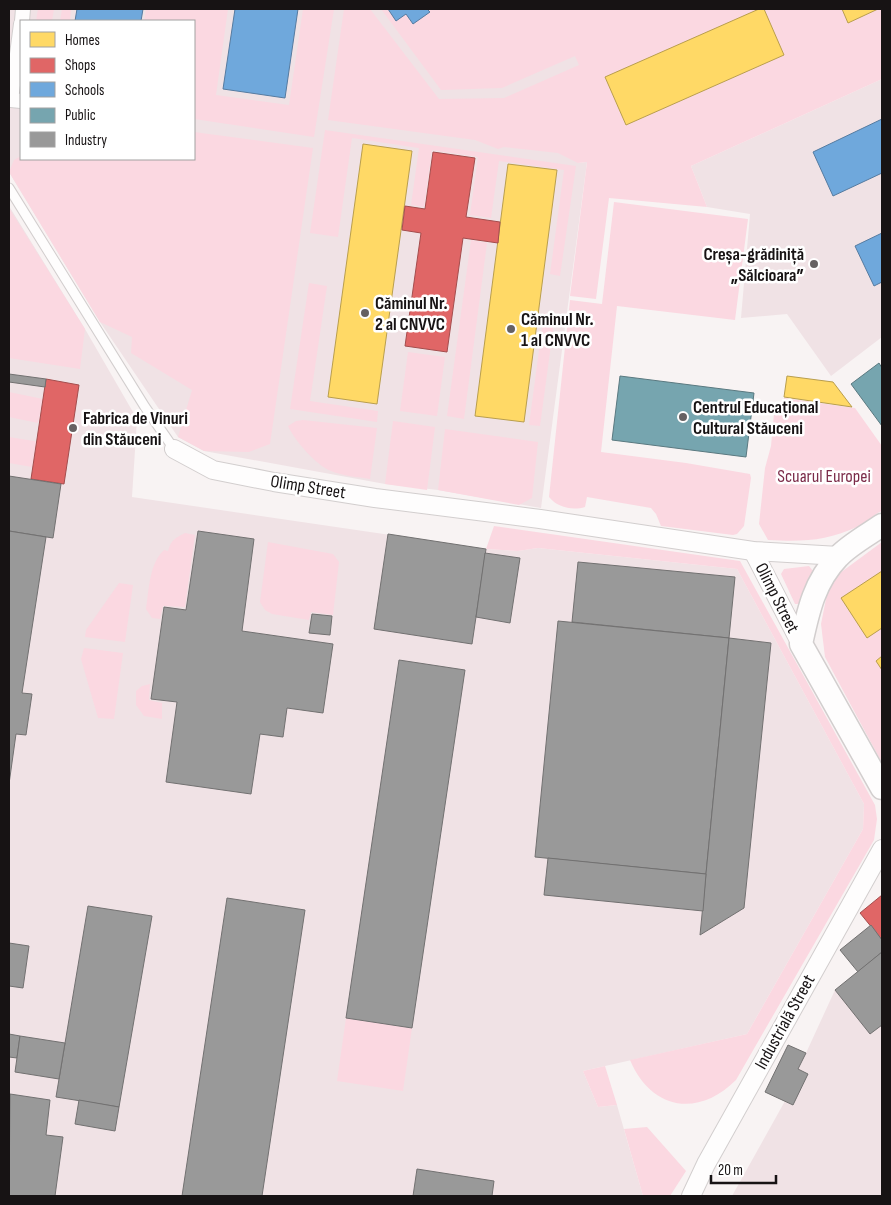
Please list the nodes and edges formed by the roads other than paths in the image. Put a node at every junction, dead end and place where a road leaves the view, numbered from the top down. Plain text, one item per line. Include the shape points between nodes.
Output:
1 (20, 31) edge
2 (20, 101) edge
3 (9, 188) edge
4 (174, 449) joint
5 (882, 525) edge
6 (753, 551) junction
7 (839, 556) junction
8 (801, 644) junction
9 (882, 788) edge
10 (882, 849) edge
11 (690, 1196) edge

1 - 2 street via 11,100
3 - 4 lane, Olimp Street via 144,407
4 - 6 street, Olimp Street via 213,470 274,482
5 - 7 street
6 - 7 street, Olimp Street
6 - 8 street, Olimp Street
7 - 8 street via 820,582 809,607
8 - 9 street
10 - 11 street, Industrială Street

